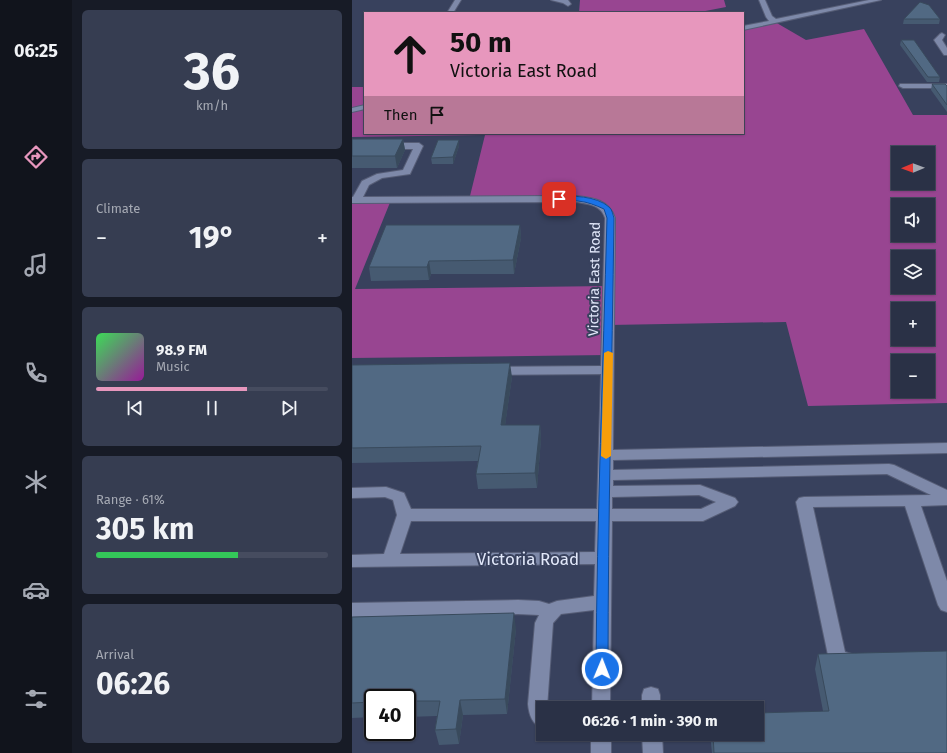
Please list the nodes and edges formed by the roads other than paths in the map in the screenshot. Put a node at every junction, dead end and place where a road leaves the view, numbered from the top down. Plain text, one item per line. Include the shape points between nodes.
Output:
1 (458, 0) edge
2 (554, 0) edge
3 (762, 0) edge
4 (878, 0) edge
5 (568, 4) dead end
6 (451, 12) edge
7 (775, 22) junction
8 (744, 28) edge
9 (942, 35) dead end
10 (947, 53) edge
11 (903, 86) dead end
12 (947, 86) edge
13 (364, 108) edge
14 (352, 110) edge
15 (352, 146) edge
16 (355, 200) edge
17 (608, 370) junction
18 (480, 371) edge
19 (947, 448) edge
20 (606, 455) junction
21 (606, 475) junction
22 (605, 492) junction
23 (352, 493) edge
24 (947, 496) edge
25 (911, 500) junction
26 (947, 500) edge
27 (405, 515) junction
28 (605, 516) junction
29 (602, 558) junction
30 (352, 561) edge
31 (390, 561) junction
32 (603, 602) junction
33 (947, 605) edge
34 (352, 610) edge
35 (551, 612) junction
36 (862, 660) edge
37 (538, 701) edge
38 (601, 701) edge
39 (601, 741) edge
40 (652, 741) edge
41 (601, 753) edge
42 (653, 753) edge

1 - 6 street
2 - 5 street via 565,1
3 - 7 street via 769,17
4 - 7 street
7 - 8 street
9 - 10 street via 938,40
11 - 12 street
13 - 14 street
15 - 16 street via 419,146 407,172 380,176 365,183
16 - 17 street, Victoria East Road via 572,199 588,200 602,205 609,212 610,218
17 - 18 street
17 - 20 street, Victoria East Road
19 - 20 street
20 - 21 street, Victoria East Road
21 - 22 street, Victoria East Road
21 - 24 street via 889,469
22 - 28 street, Victoria East Road
22 - 28 street via 700,490 730,502 703,515
23 - 27 street via 386,492 399,497
25 - 26 street
25 - 33 street
25 - 36 street via 804,502 838,660
27 - 28 street
27 - 31 street
28 - 29 street, Victoria East Road
29 - 31 street, Victoria Road
29 - 32 street
30 - 31 street, Victoria Road
32 - 35 street via 566,606
32 - 38 street
34 - 35 street via 518,607 539,608
35 - 37 street via 544,623
39 - 41 street
40 - 42 street

